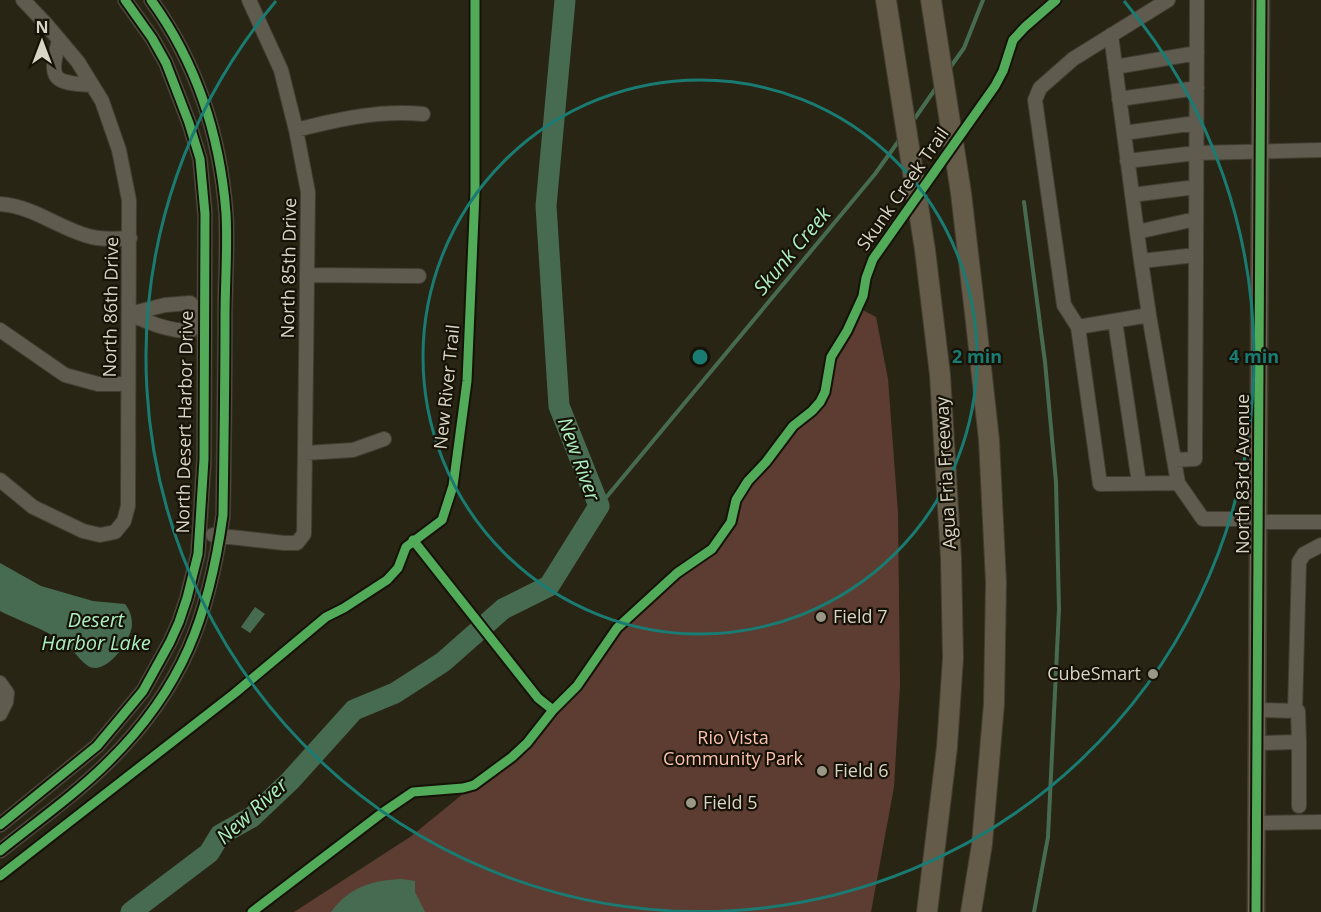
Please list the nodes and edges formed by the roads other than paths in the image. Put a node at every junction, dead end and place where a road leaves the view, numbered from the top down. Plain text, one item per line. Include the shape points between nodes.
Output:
1 (23, 0) edge
2 (125, 0) edge
3 (151, 0) edge
4 (886, 0) edge
5 (931, 0) edge
6 (1168, 0) edge
7 (1197, 0) edge
8 (1262, 0) edge
9 (254, 2) edge
10 (1111, 34) junction
11 (59, 40) junction
12 (1197, 53) junction
13 (1115, 67) junction
14 (92, 85) junction
15 (1197, 88) junction
16 (1119, 99) junction
17 (423, 114) dead end
18 (1196, 123) junction
19 (297, 130) junction
20 (1124, 133) junction
21 (1321, 150) edge
22 (1262, 152) junction
23 (1196, 153) junction
24 (1127, 161) junction
25 (1196, 187) junction
26 (1132, 195) junction
27 (0, 204) edge
28 (1196, 219) junction
29 (1137, 232) junction
30 (130, 238) junction
31 (1196, 255) junction
32 (1142, 261) junction
33 (307, 275) junction
34 (419, 276) dead end
35 (165, 305) junction
36 (129, 314) junction
37 (1149, 315) junction
38 (204, 317) junction
39 (225, 317) junction
40 (1115, 321) junction
41 (163, 327) junction
42 (1078, 327) junction
43 (0, 330) edge
44 (128, 384) junction
45 (384, 439) dead end
46 (306, 453) junction
47 (1174, 460) junction
48 (0, 480) edge
49 (1139, 483) junction
50 (1178, 483) junction
51 (1259, 521) junction
52 (1321, 522) edge
53 (200, 533) junction
54 (220, 536) junction
55 (1321, 545) edge
56 (3, 688) edge
57 (1257, 710) junction
58 (1295, 711) junction
59 (0, 714) edge
60 (1299, 742) junction
61 (1257, 743) junction
62 (1299, 806) dead end
63 (1321, 822) edge
64 (1256, 823) junction
65 (0, 825) edge
66 (0, 851) edge
67 (927, 912) edge
68 (971, 912) edge
69 (1256, 912) edge

1 - 11 street, North 86th Drive
2 - 38 street, North Desert Harbor Drive via 166,63 200,159 205,214
3 - 39 street, North Desert Harbor Drive via 174,34 196,81 219,155 226,213
4 - 67 highway, Agua Fria Freeway via 940,375 951,558 953,658 946,759
5 - 68 highway via 961,193 989,440 996,582 994,704 982,844
6 - 10 street
7 - 12 street
8 - 22 main road, North 83rd Avenue
9 - 19 street, North 85th Drive via 281,70
10 - 13 street
10 - 42 street via 1073,59 1040,88 1035,100 1064,305
11 - 14 street, North 86th Drive
11 - 14 street via 53,60 57,77 64,83
12 - 13 street
12 - 15 street
13 - 16 street
14 - 30 street, North 86th Drive via 102,101 118,150 129,200
15 - 16 street
15 - 18 street
16 - 20 street
17 - 19 street via 368,114
18 - 20 street
18 - 23 street
19 - 33 street, North 85th Drive via 308,192
20 - 24 street
21 - 22 street
22 - 23 street
22 - 51 main road, North 83rd Avenue
23 - 24 street
23 - 25 street
24 - 26 street
25 - 26 street
25 - 28 street
26 - 29 street
27 - 30 street via 22,207 90,236
28 - 29 street
28 - 31 street
29 - 32 street
30 - 36 street, North 86th Drive
31 - 32 street
31 - 47 street via 1195,459
32 - 37 street
33 - 34 street
33 - 46 street, North 85th Drive
35 - 36 street
35 - 38 street via 190,303
35 - 41 street
36 - 41 street
36 - 44 street, North 86th Drive
37 - 40 street
37 - 47 street
38 - 39 street
38 - 41 street via 190,330
38 - 53 street, North Desert Harbor Drive
39 - 54 street, North Desert Harbor Drive
40 - 42 street
40 - 49 street
42 - 49 street via 1100,484
43 - 44 street via 65,375 98,384
44 - 48 street, North 86th Drive via 128,506 124,521 115,532 100,535 83,531 33,507
45 - 46 street via 353,450
46 - 54 street, North 85th Drive via 304,534 297,543
47 - 50 street
49 - 50 street
50 - 51 street via 1203,519
51 - 52 street
51 - 57 main road, North 83rd Avenue
53 - 54 street
53 - 65 street, North Desert Harbor Drive via 194,573 179,622 143,691 97,746
54 - 66 street, North Desert Harbor Drive via 197,629 156,706 108,763
55 - 58 street via 1304,554 1299,562
56 - 59 street via 6,702
57 - 58 street
57 - 61 main road, North 83rd Avenue
58 - 60 street
60 - 61 street
60 - 62 street
61 - 64 main road, North 83rd Avenue
63 - 64 street
64 - 69 main road, North 83rd Avenue

